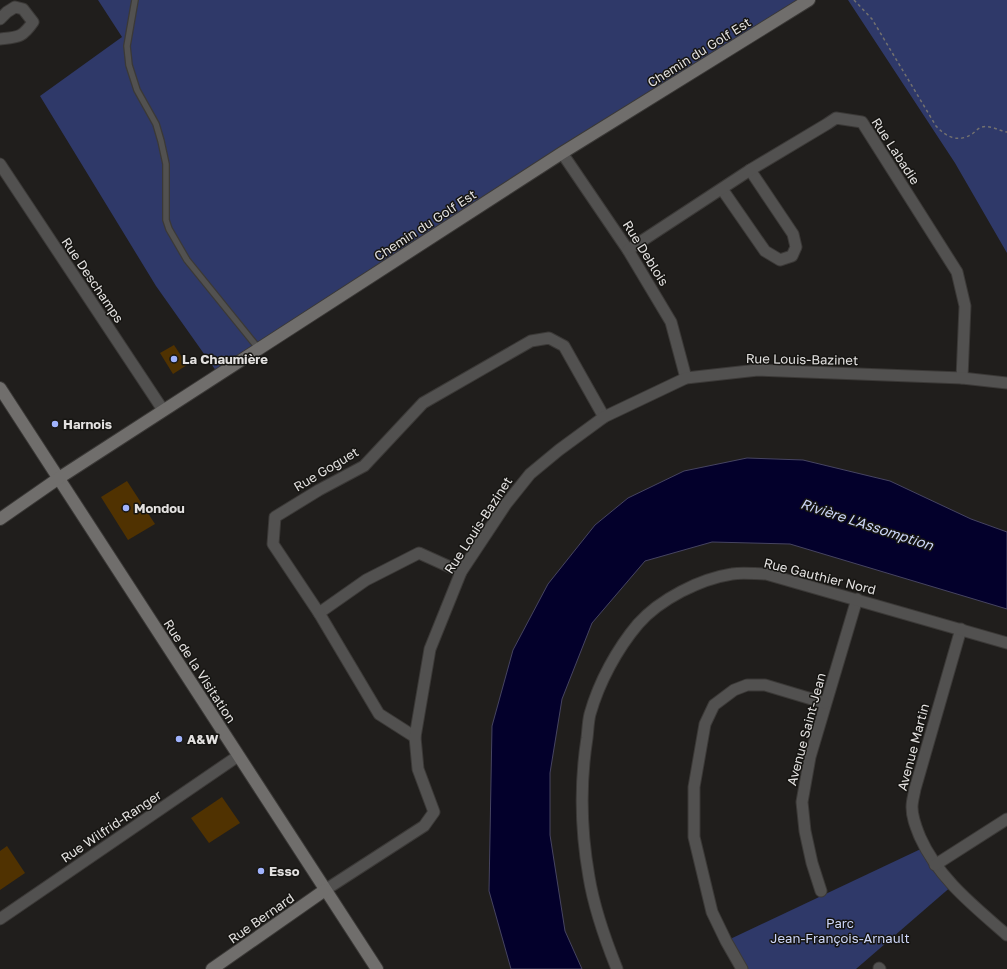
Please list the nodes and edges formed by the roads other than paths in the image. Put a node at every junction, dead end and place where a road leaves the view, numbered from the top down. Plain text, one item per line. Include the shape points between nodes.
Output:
1 (135, 0) edge
2 (809, 0) edge
3 (0, 20) edge
4 (0, 39) edge
5 (562, 153) junction
6 (0, 164) edge
7 (750, 170) junction
8 (722, 189) junction
9 (628, 250) junction
10 (259, 349) junction
11 (686, 378) junction
12 (962, 378) junction
13 (1007, 383) edge
14 (0, 388) edge
15 (163, 410) junction
16 (604, 418) junction
17 (59, 478) junction
18 (0, 519) edge
19 (461, 572) junction
20 (857, 599) junction
21 (319, 613) junction
22 (961, 629) junction
23 (1007, 642) edge
24 (825, 703) junction
25 (415, 737) junction
26 (238, 756) junction
27 (1007, 819) edge
28 (935, 865) junction
29 (325, 890) junction
30 (821, 891) dead end
31 (0, 919) edge
32 (1007, 935) edge
33 (212, 969) edge
34 (377, 969) edge
35 (617, 969) edge
36 (742, 969) edge

1 - 10 lane via 126,46 137,90 156,124 161,141 166,164 166,220 169,229 187,260
2 - 5 street, Chemin du Golf Est
3 - 4 street via 14,7 23,10 33,22 26,33
5 - 9 street, Rue Deblois
5 - 10 street, Chemin du Golf Est
6 - 15 street, Rue Deschamps
7 - 8 street, Rue Labadie
7 - 8 street via 793,234 796,247 792,256 780,260 765,251
7 - 12 street, Rue Labadie via 836,118 862,122 957,272 965,306
8 - 9 street, Rue Labadie
9 - 11 street, Rue Deblois via 671,322
10 - 15 street, Chemin du Golf Est
11 - 12 street, Rue Louis-Bazinet via 758,370
11 - 16 street, Rue Louis-Bazinet
12 - 13 street, Rue Louis-Bazinet
14 - 17 street, Rue de la Visitation
15 - 17 street, Chemin du Golf Est
16 - 19 street, Rue Louis-Bazinet via 530,474 506,504
16 - 21 street, Rue Goguet via 564,346 549,338 531,340 423,403 364,466 318,490 276,517 273,544
17 - 18 street, Chemin du Golf Est
17 - 26 street, Rue de la Visitation
19 - 21 street via 419,553 366,580
19 - 25 street, Rue Louis-Bazinet via 430,649
20 - 22 street, Rue Gauthier Nord
20 - 24 street, Avenue Saint-Jean
20 - 35 street, Rue Gauthier Nord via 766,574 733,574 702,581 672,597 638,624 622,646 602,680 590,715 584,755 582,806 589,876 597,913
21 - 25 street, Rue Goguet via 379,714
22 - 23 street, Rue Gauthier Nord
22 - 28 street, Avenue Martin via 914,789 912,806 914,822
24 - 30 street, Avenue Saint-Jean via 810,757 802,802 805,831
24 - 36 street via 765,685 747,685 734,690 714,705 704,724 694,787 694,836 712,912
25 - 29 street, Rue Louis-Bazinet via 418,768 434,812 424,826
26 - 29 street, Rue de la Visitation
26 - 31 street, Rue Wilfrid-Ranger
27 - 28 street
28 - 32 street, Avenue Martin via 964,898
29 - 33 street, Rue Bernard
29 - 34 street, Rue de la Visitation

